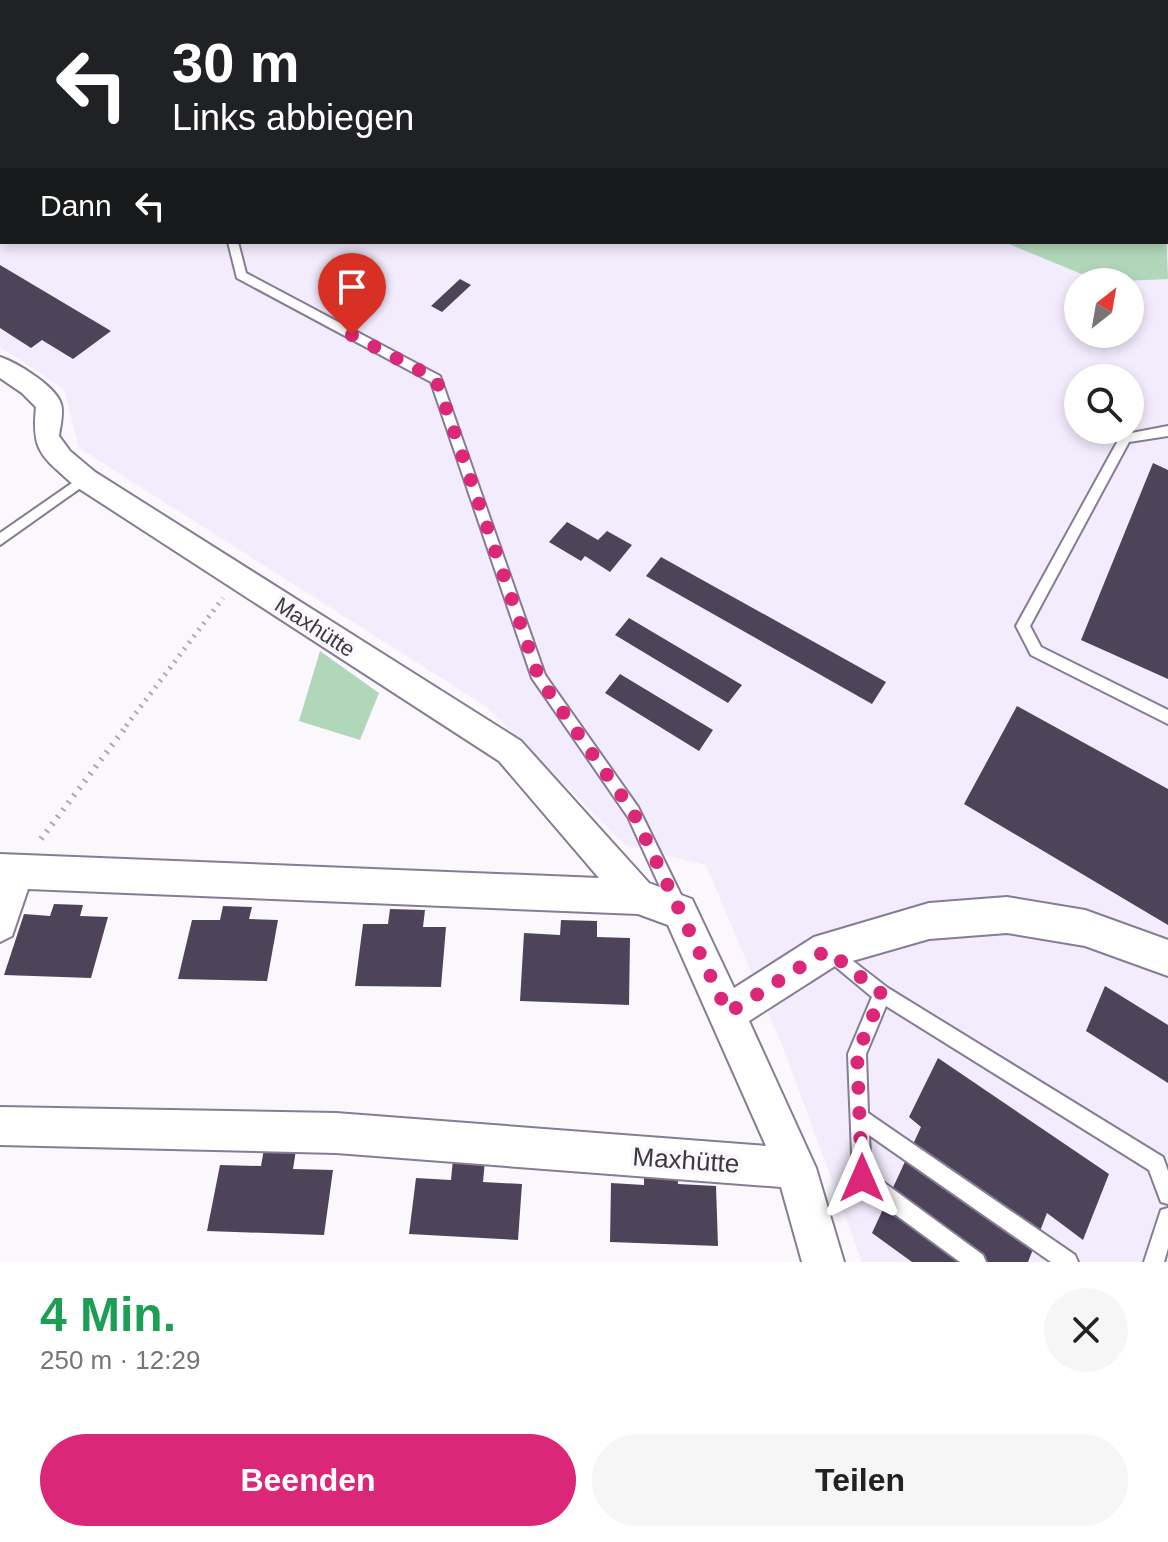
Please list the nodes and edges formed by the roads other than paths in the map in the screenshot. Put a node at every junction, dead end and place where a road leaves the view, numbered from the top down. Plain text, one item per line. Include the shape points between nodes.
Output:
1 (233, 244) edge
2 (0, 366) edge
3 (1168, 431) edge
4 (85, 479) junction
5 (0, 540) edge
6 (1168, 717) edge
7 (8, 871) edge
8 (638, 897) junction
9 (680, 911) junction
10 (0, 924) edge
11 (827, 950) junction
12 (1168, 958) edge
13 (882, 994) junction
14 (728, 1013) junction
15 (862, 1119) junction
16 (0, 1126) edge
17 (796, 1168) junction
18 (1168, 1195) edge
19 (1168, 1217) edge
20 (823, 1262) edge
21 (976, 1262) edge
22 (1068, 1262) edge
23 (1154, 1262) edge

1 - 9 lane via 241,275 436,379 539,678 633,812
2 - 4 street, Maxhütte via 49,405 46,438
3 - 6 lane via 1125,438 1023,626 1036,651
4 - 5 lane
4 - 8 street, Maxhütte via 510,751
7 - 8 street
7 - 10 street
8 - 9 street
9 - 14 street
11 - 12 street via 929,921 1007,915 1085,928
11 - 13 lane
11 - 14 street
13 - 15 lane via 857,1054
13 - 18 lane via 1156,1164
14 - 17 street
15 - 21 lane via 862,1178
15 - 22 lane
16 - 17 street, Maxhütte via 336,1133
17 - 20 street
19 - 23 lane

